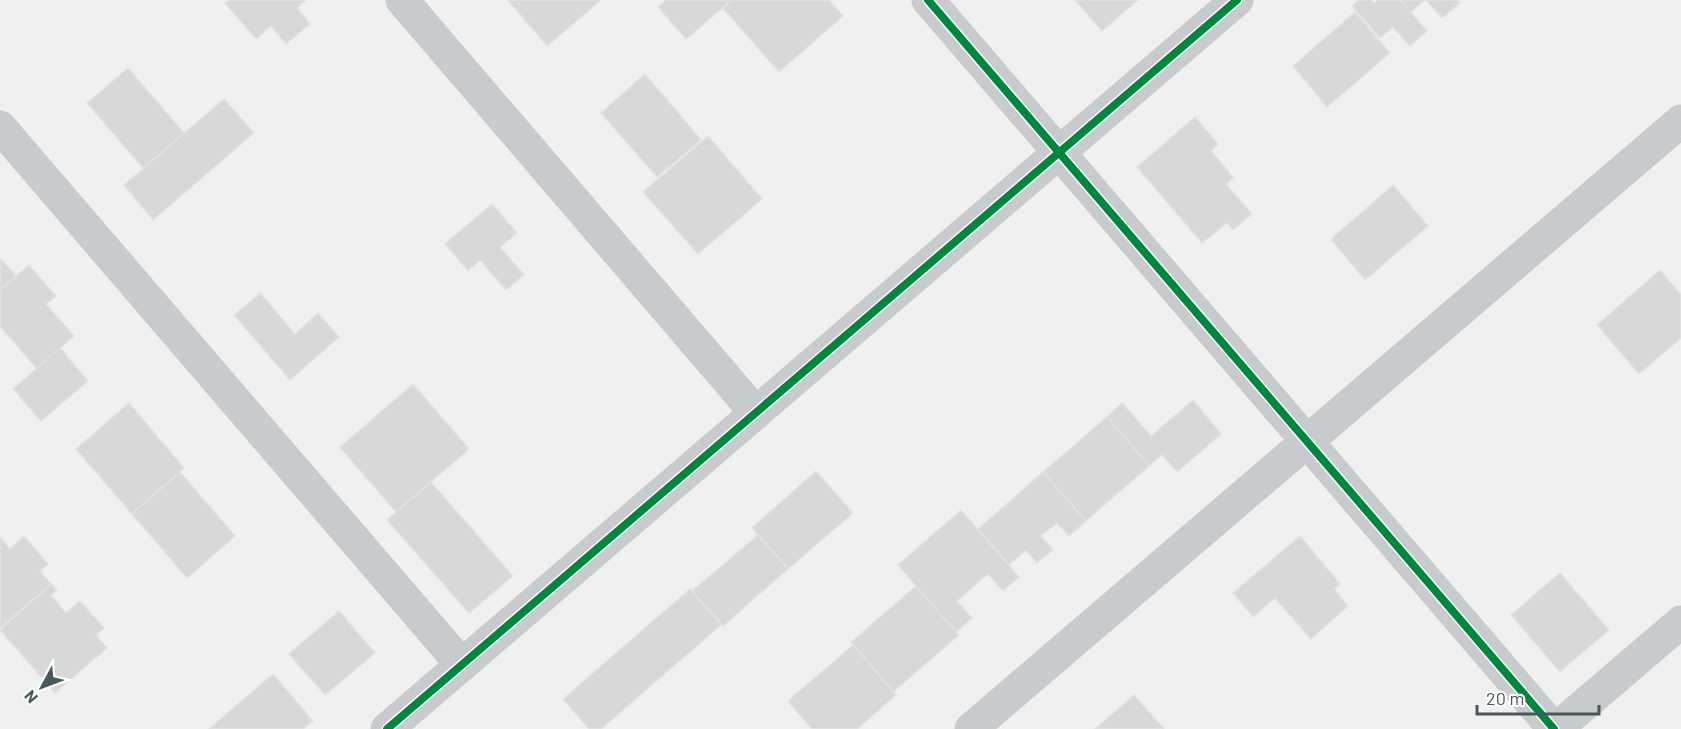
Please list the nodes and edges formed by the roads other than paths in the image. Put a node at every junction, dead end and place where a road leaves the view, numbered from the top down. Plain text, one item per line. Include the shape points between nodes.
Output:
1 (402, 0) edge
2 (928, 0) edge
3 (1237, 0) edge
4 (1681, 121) edge
5 (0, 127) edge
6 (1059, 152) junction
7 (756, 413) junction
8 (1307, 441) junction
9 (1681, 622) edge
10 (462, 664) junction
11 (387, 729) edge
12 (971, 729) edge
13 (1555, 729) edge

1 - 7 street
2 - 6 street
3 - 6 street
4 - 8 street
5 - 10 street
6 - 7 street
6 - 8 street
7 - 10 street
8 - 12 street
8 - 13 street
9 - 13 street
10 - 11 street

